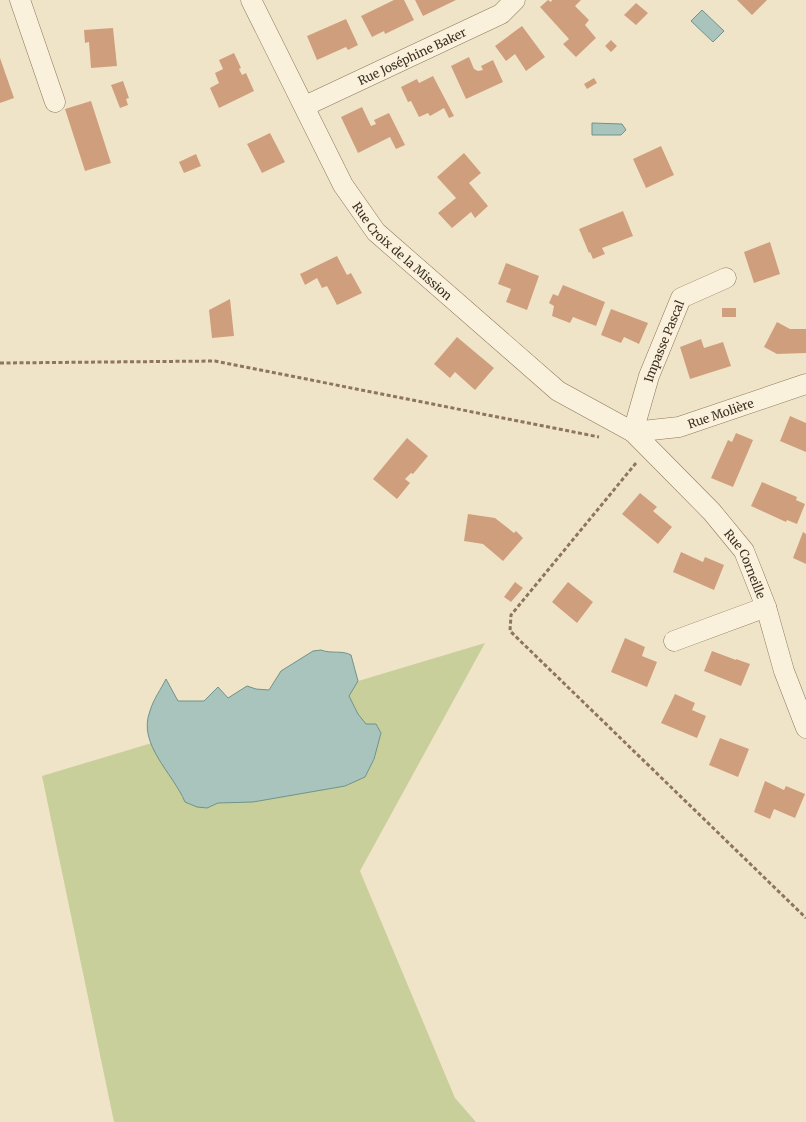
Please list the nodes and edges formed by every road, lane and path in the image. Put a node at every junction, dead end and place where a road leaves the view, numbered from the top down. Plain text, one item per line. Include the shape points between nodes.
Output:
1 (20, 0) edge
2 (251, 0) edge
3 (515, 0) edge
4 (54, 102) dead end
5 (305, 106) junction
6 (726, 278) dead end
7 (0, 362) edge
8 (806, 384) edge
9 (633, 432) junction
10 (600, 438) dead end
11 (649, 447) junction
12 (766, 607) junction
13 (674, 641) dead end
14 (806, 728) edge
15 (806, 918) edge

1 - 4 street
2 - 5 street, Rue Croix de la Mission
3 - 5 street, Rue Joséphine Baker via 501,14
5 - 9 street, Rue Croix de la Mission via 343,185 376,232 558,391
6 - 9 street, Impasse Pascal via 681,298 649,376
7 - 10 path via 215,361
8 - 9 street, Rue Molière via 680,427
9 - 11 street, Rue Corneille
11 - 12 street, Rue Corneille via 712,512 744,551
11 - 15 path via 511,616 510,630
12 - 13 street
12 - 14 street, Rue Corneille via 784,671

